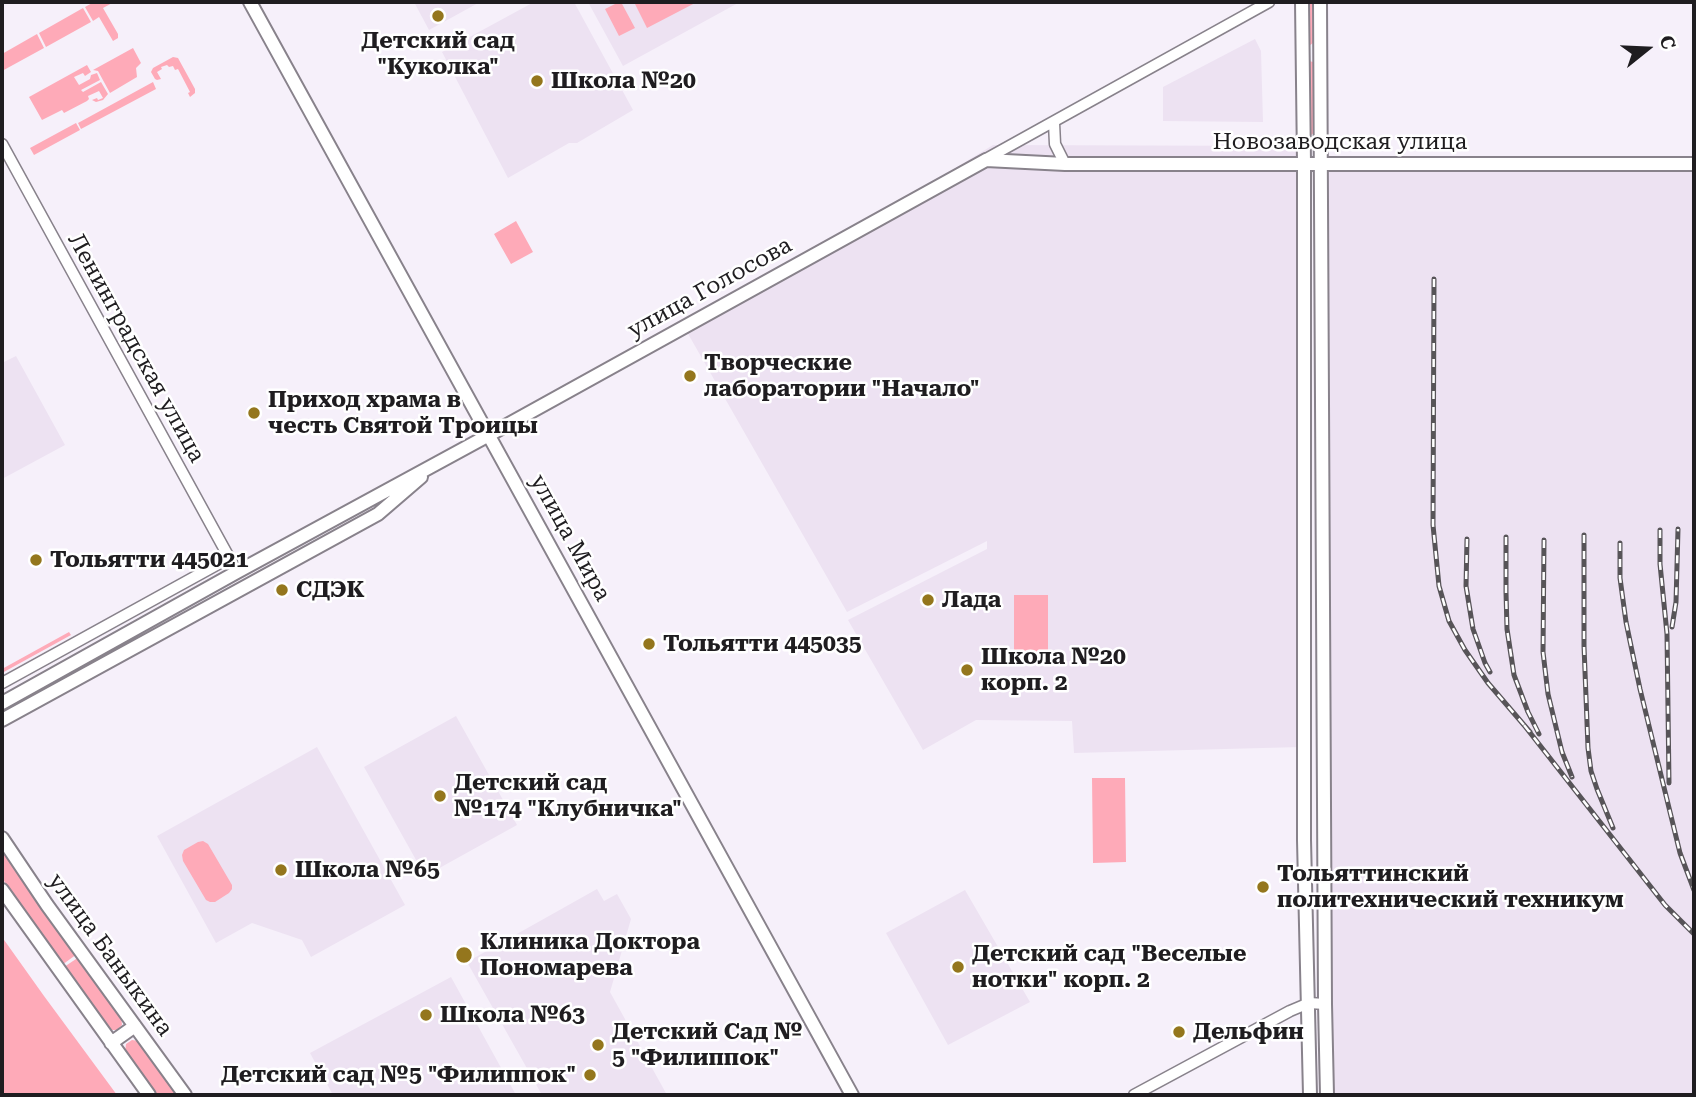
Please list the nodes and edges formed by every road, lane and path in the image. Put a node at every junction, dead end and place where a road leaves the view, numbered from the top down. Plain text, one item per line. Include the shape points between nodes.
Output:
1 (250, 2) edge
2 (1269, 2) edge
3 (1302, 2) edge
4 (1320, 2) edge
5 (1320, 53) junction
6 (1302, 54) junction
7 (1054, 123) junction
8 (2, 144) edge
9 (986, 160) junction
10 (1304, 163) junction
11 (1321, 163) junction
12 (1065, 164) junction
13 (1694, 164) edge
14 (1304, 409) junction
15 (1323, 409) junction
16 (489, 435) junction
17 (455, 453) junction
18 (371, 499) junction
19 (378, 514) junction
20 (229, 558) junction
21 (1304, 560) junction
22 (1324, 560) junction
23 (237, 572) junction
24 (166, 611) junction
25 (174, 626) junction
26 (2, 683) edge
27 (2, 703) edge
28 (2, 720) edge
29 (2, 838) edge
30 (2, 890) edge
31 (1309, 1003) junction
32 (1325, 1003) junction
33 (135, 1026) junction
34 (111, 1042) junction
35 (149, 1095) edge
36 (185, 1095) edge
37 (852, 1095) edge
38 (1134, 1095) edge
39 (1310, 1095) edge
40 (1326, 1095) edge

1 - 16 main road, улица Мира
2 - 7 street
3 - 6 main road
4 - 5 main road
5 - 6 main road
5 - 11 main road
6 - 10 main road
7 - 9 street
7 - 12 street via 1055,144
8 - 20 street, Ленинградская улица
9 - 12 main road, Новозаводская улица
9 - 16 main road, улица Голосова
10 - 11 main road, Новозаводская улица
10 - 12 main road, Новозаводская улица
10 - 14 main road
11 - 13 main road, Новозаводская улица
11 - 15 main road
14 - 15 main road
14 - 21 main road
15 - 22 main road
16 - 17 main road, улица Голосова
16 - 37 main road, улица Мира
17 - 18 main road, улица Голосова
17 - 19 main road, улица Голосова
18 - 19 main road via 379,506
18 - 23 main road, улица Голосова
19 - 25 main road, улица Голосова
20 - 23 street, Ленинградская улица
20 - 26 street
21 - 22 main road
21 - 31 main road
22 - 32 main road
23 - 24 main road, улица Голосова
24 - 25 main road via 166,624
24 - 27 main road, улица Голосова
25 - 28 main road, улица Голосова
29 - 33 main road, улица Баныкина
30 - 34 main road
31 - 32 street
31 - 38 street
31 - 39 main road
32 - 40 main road
33 - 34 main road
33 - 36 main road, улица Баныкина
34 - 35 main road

